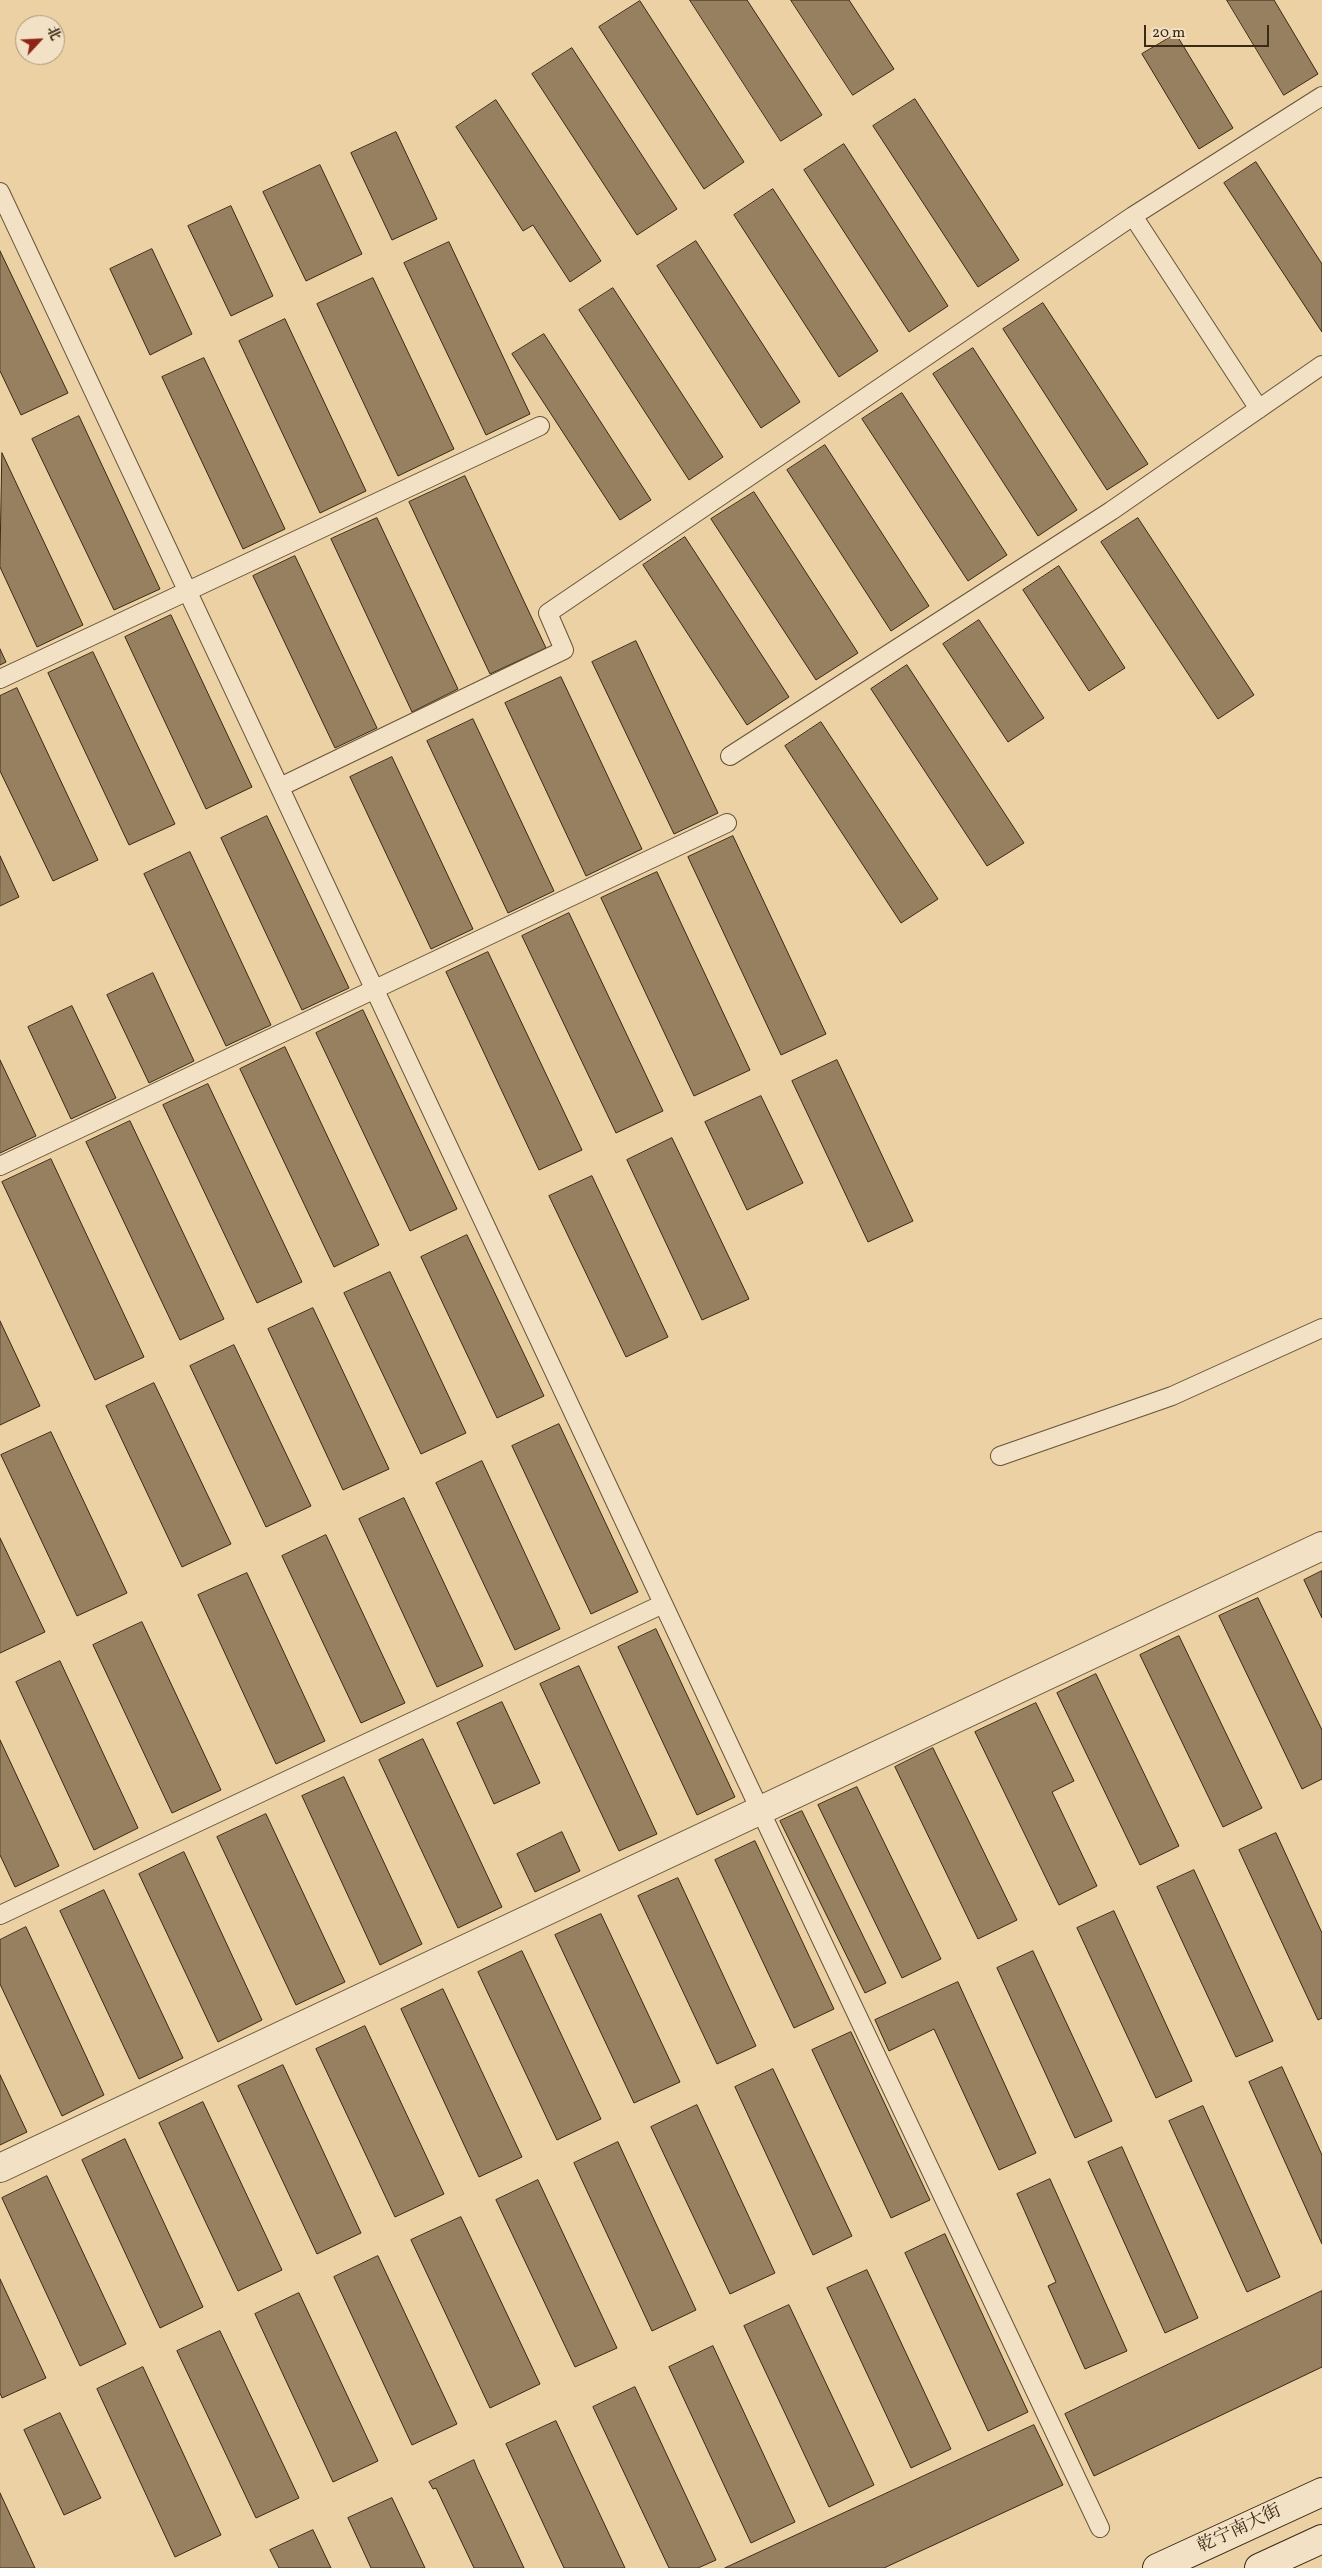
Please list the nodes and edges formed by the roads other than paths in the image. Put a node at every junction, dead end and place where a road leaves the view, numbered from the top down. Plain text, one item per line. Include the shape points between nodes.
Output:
1 (1322, 96) edge
2 (0, 192) edge
3 (1133, 216) junction
4 (1322, 365) edge
5 (1259, 409) junction
6 (540, 426) dead end
7 (188, 591) junction
8 (0, 679) edge
9 (730, 756) dead end
10 (280, 787) junction
11 (727, 823) dead end
12 (375, 989) junction
13 (0, 1166) edge
14 (1322, 1328) edge
15 (1000, 1456) dead end
16 (1322, 1546) edge
17 (663, 1604) junction
18 (760, 1810) junction
19 (0, 1915) edge
20 (0, 2168) edge
21 (1322, 2492) edge
22 (1100, 2528) dead end
23 (1322, 2539) edge
24 (1157, 2568) edge
25 (1259, 2568) edge

1 - 3 lane
2 - 7 lane
3 - 5 lane
3 - 10 lane via 548,612 564,650
4 - 5 lane
5 - 9 lane via 1111,511
6 - 7 lane
7 - 8 lane
7 - 10 lane
10 - 12 lane
11 - 12 lane
12 - 13 lane
12 - 17 lane
14 - 15 lane via 1172,1396
16 - 18 street
17 - 18 lane
17 - 19 lane
18 - 20 street
18 - 22 lane
21 - 24 street, 乾宁南大街
23 - 25 street

